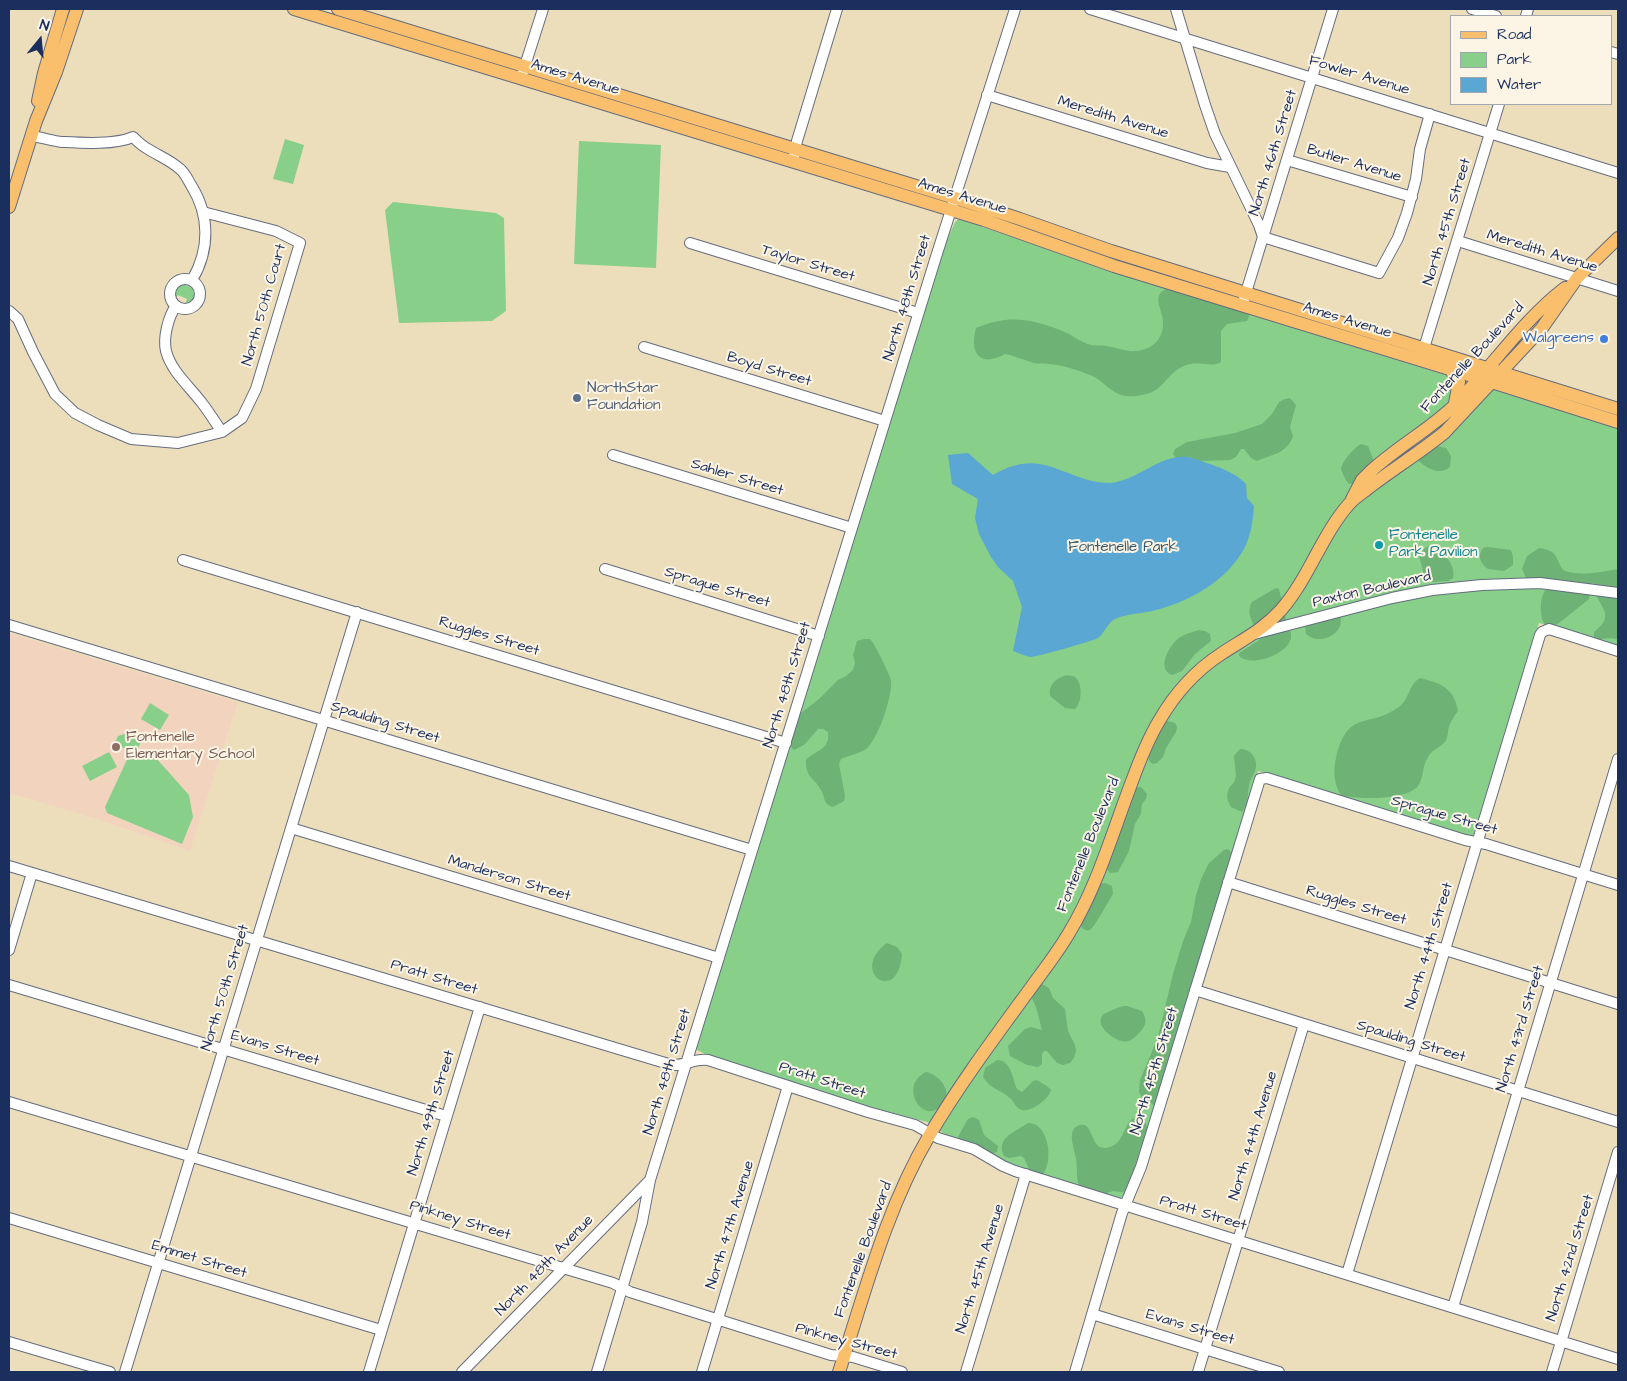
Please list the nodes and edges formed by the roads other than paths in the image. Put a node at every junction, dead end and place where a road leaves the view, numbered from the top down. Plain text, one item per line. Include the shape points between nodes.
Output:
1 (63, 9) edge
2 (76, 9) edge
3 (294, 9) edge
4 (338, 9) edge
5 (543, 9) edge
6 (837, 9) edge
7 (1015, 9) edge
8 (1090, 9) edge
9 (1176, 9) edge
10 (1333, 9) edge
11 (1472, 9) edge
12 (1493, 15) edge
13 (1185, 38) junction
14 (523, 73) junction
15 (1312, 78) junction
16 (987, 96) junction
17 (1499, 105) edge
18 (1430, 114) junction
19 (36, 121) junction
20 (1490, 133) junction
21 (31, 136) junction
22 (794, 156) junction
23 (1287, 160) junction
24 (1230, 167) junction
25 (1618, 173) edge
26 (1412, 197) junction
27 (10, 201) edge
28 (953, 204) junction
29 (203, 212) junction
30 (1263, 238) junction
31 (1618, 238) edge
32 (1458, 241) junction
33 (690, 243) dead end
34 (1577, 278) junction
35 (192, 280) junction
36 (1618, 291) edge
37 (1244, 299) junction
38 (176, 306) junction
39 (9, 311) edge
40 (918, 313) junction
41 (1314, 327) junction
42 (1387, 337) junction
43 (1525, 346) junction
44 (644, 347) dead end
45 (1424, 348) junction
46 (1450, 369) junction
47 (1484, 373) junction
48 (1497, 377) junction
49 (1533, 382) junction
50 (1455, 404) junction
51 (1618, 408) edge
52 (885, 421) junction
53 (1618, 422) edge
54 (222, 432) junction
55 (613, 455) dead end
56 (1351, 501) junction
57 (852, 528) junction
58 (183, 560) dead end
59 (606, 569) dead end
60 (1618, 593) edge
61 (1280, 611) junction
62 (357, 612) junction
63 (9, 625) edge
64 (1293, 625) junction
65 (1254, 634) junction
66 (819, 636) junction
67 (1618, 651) edge
68 (324, 720) junction
69 (786, 743) junction
70 (1618, 759) edge
71 (1262, 778) joint
72 (290, 828) junction
73 (1477, 842) junction
74 (752, 850) junction
75 (9, 866) edge
76 (32, 873) junction
77 (1584, 874) junction
78 (1228, 882) junction
79 (1618, 885) edge
80 (256, 940) junction
81 (1445, 949) junction
82 (9, 950) edge
83 (719, 958) junction
84 (1551, 982) junction
85 (9, 985) edge
86 (1195, 990) junction
87 (1618, 1004) edge
88 (480, 1007) junction
89 (1304, 1024) junction
90 (223, 1049) junction
91 (1412, 1058) junction
92 (687, 1063) junction
93 (788, 1086) junction
94 (1518, 1091) junction
95 (9, 1102) edge
96 (446, 1116) junction
97 (1618, 1122) edge
98 (931, 1133) junction
99 (1618, 1152) edge
100 (190, 1156) junction
101 (1026, 1174) junction
102 (650, 1180) junction
103 (1126, 1206) junction
104 (9, 1218) edge
105 (414, 1223) junction
106 (1238, 1240) junction
107 (158, 1263) junction
108 (564, 1269) junction
109 (1347, 1274) junction
110 (622, 1288) junction
111 (1453, 1307) junction
112 (1092, 1314) junction
113 (718, 1320) junction
114 (382, 1330) junction
115 (1561, 1341) junction
116 (9, 1342) edge
117 (1205, 1349) junction
118 (844, 1356) junction
119 (1618, 1359) edge
120 (110, 1372) edge
121 (124, 1372) edge
122 (369, 1372) edge
123 (462, 1372) edge
124 (597, 1372) edge
125 (702, 1372) edge
126 (839, 1372) edge
127 (902, 1372) edge
128 (966, 1372) edge
129 (1075, 1372) edge
130 (1198, 1372) edge
131 (1279, 1372) edge
132 (1552, 1372) edge

1 - 19 main road via 38,95
2 - 19 main road
3 - 14 main road, Ames Avenue
4 - 14 main road, Ames Avenue
5 - 14 street
6 - 22 street
7 - 16 street, North 48th Street
8 - 13 street, Fowler Avenue
9 - 13 street
10 - 15 street, North 46th Street
11 - 12 street
13 - 15 street, Fowler Avenue
13 - 24 street via 1208,115
14 - 22 main road, Ames Avenue
15 - 18 street, Fowler Avenue
15 - 23 street, North 46th Street
16 - 24 street, Meredith Avenue
16 - 28 street, North 48th Street
17 - 20 street, North 45th Street
18 - 20 street, Fowler Avenue
18 - 26 street
19 - 21 main road
20 - 25 street, Fowler Avenue
20 - 32 street, North 45th Street
21 - 27 main road
21 - 29 street via 61,142 123,141 132,137 183,171
22 - 28 main road, Ames Avenue
23 - 26 street, Butler Avenue
23 - 30 street, North 46th Street
24 - 30 street
26 - 30 street via 1398,238 1379,273
28 - 37 main road, Ames Avenue via 1020,219
28 - 40 street, North 48th Street
29 - 35 street via 206,239 199,269
29 - 54 street, North 50th Court via 276,231 300,243 256,389 242,418
30 - 37 street, North 46th Street
31 - 34 main road, Fontenelle Boulevard
32 - 34 street, Meredith Avenue
32 - 45 street, North 45th Street
33 - 40 street, Taylor Street
34 - 36 street, Meredith Avenue
34 - 43 main road, Fontenelle Boulevard via 1542,328
34 - 47 main road, Fontenelle Boulevard via 1545,304
35 - 38 street via 178,280 171,287 169,296
35 - 38 street via 200,291 200,299 188,309
37 - 41 main road, Ames Avenue
37 - 42 main road, Ames Avenue
38 - 54 street via 171,313 166,351 175,370
39 - 54 street via 18,319 55,394 76,413 131,439 178,443
40 - 52 street, North 48th Street
41 - 42 main road via 1329,324 1366,335
41 - 46 main road, Ames Avenue
42 - 45 main road, Ames Avenue
43 - 48 main road, Fontenelle Boulevard
43 - 49 main road via 1520,357 1521,368
44 - 52 street, Boyd Street
45 - 47 main road, Ames Avenue
46 - 47 main road, Ames Avenue
46 - 50 main road via 1459,382
47 - 48 main road, Ames Avenue
47 - 50 main road, Fontenelle Boulevard
48 - 49 main road, Ames Avenue
48 - 53 main road, Ames Avenue
48 - 56 main road, Fontenelle Boulevard via 1445,432
49 - 51 main road, Ames Avenue
50 - 56 main road, Fontenelle Boulevard via 1373,469 1362,480
52 - 57 street, North 48th Street
55 - 57 street, Sahler Street
56 - 61 main road, Fontenelle Boulevard
57 - 66 street, North 48th Street
58 - 62 street, Ruggles Street
59 - 66 street, Sprague Street
60 - 64 street, Paxton Boulevard via 1540,584 1455,587 1408,594
61 - 64 street via 1284,619
61 - 65 main road, Fontenelle Boulevard
62 - 68 street, North 50th Street
62 - 69 street, Ruggles Street
63 - 68 street, Spaulding Street
64 - 65 street, Paxton Boulevard
65 - 98 main road, Fontenelle Boulevard via 1208,662 1186,683 1164,712 1146,745 1097,876 1076,922
66 - 69 street, North 48th Street
67 - 73 street, North 44th Street via 1547,630 1540,635
68 - 72 street, North 50th Street
68 - 74 street, Spaulding Street
69 - 74 street, North 48th Street
70 - 77 street, North 43rd Street
71 - 73 street, Sprague Street
71 - 78 street, North 45th Street
72 - 80 street, North 50th Street
72 - 83 street, Manderson Street
73 - 77 street, Sprague Street
73 - 81 street, North 44th Street
74 - 83 street, North 48th Street
75 - 76 street, Pratt Street
76 - 80 street, Pratt Street
76 - 82 street
77 - 79 street, Sprague Street
77 - 84 street, North 43rd Street
78 - 81 street, Ruggles Street
78 - 86 street, North 45th Street
80 - 88 street, Pratt Street
80 - 90 street, North 50th Street
81 - 84 street, Ruggles Street
81 - 91 street, North 44th Street
83 - 92 street, North 48th Street
84 - 87 street, Ruggles Street
84 - 94 street, North 43rd Street
85 - 90 street, Evans Street
86 - 89 street, Spaulding Street
86 - 103 street, North 45th Street
88 - 92 street, Pratt Street via 672,1065
88 - 96 street, North 49th Street
89 - 91 street, Spaulding Street
89 - 106 street, North 44th Avenue
90 - 96 street, Evans Street
90 - 100 street, North 50th Street
91 - 94 street, Spaulding Street
91 - 109 street, North 44th Street
92 - 93 street, Pratt Street via 707,1060
92 - 102 street, North 48th Street
93 - 98 street, Pratt Street via 915,1125
93 - 113 street, North 47th Avenue
94 - 97 street, Spaulding Street
94 - 111 street, North 43rd Street
95 - 100 street, Pinkney Street
96 - 105 street, North 49th Street
98 - 101 street, Pratt Street
98 - 118 main road, Fontenelle Boulevard via 883,1235
99 - 115 street, North 42nd Street
100 - 105 street, Pinkney Street
100 - 107 street, North 50th Street
101 - 103 street, Pratt Street
101 - 128 street, North 45th Avenue
102 - 108 street, North 48th Avenue
102 - 110 street, North 48th Street via 642,1222
103 - 106 street, Pratt Street
103 - 112 street, North 45th Street
104 - 107 street, Emmet Street
105 - 108 street, Pinkney Street
105 - 114 street, North 49th Street
106 - 109 street, Pratt Street
106 - 117 street, North 44th Avenue
107 - 114 street, Emmet Street
107 - 121 street, North 50th Street
108 - 110 street, Pinkney Street
108 - 123 street, North 48th Avenue
109 - 111 street, Pratt Street
110 - 113 street, Pinkney Street
110 - 124 street, North 48th Street
111 - 115 street, Pratt Street
112 - 117 street, Evans Street
112 - 129 street, North 45th Street
113 - 118 street, Pinkney Street
113 - 125 street, North 47th Avenue
114 - 122 street, North 49th Street
115 - 119 street, Pratt Street
115 - 132 street, North 42nd Street
116 - 120 street
117 - 130 street, North 44th Avenue
117 - 131 street, Evans Street
118 - 126 main road, Fontenelle Boulevard
118 - 127 street, Pinkney Street

